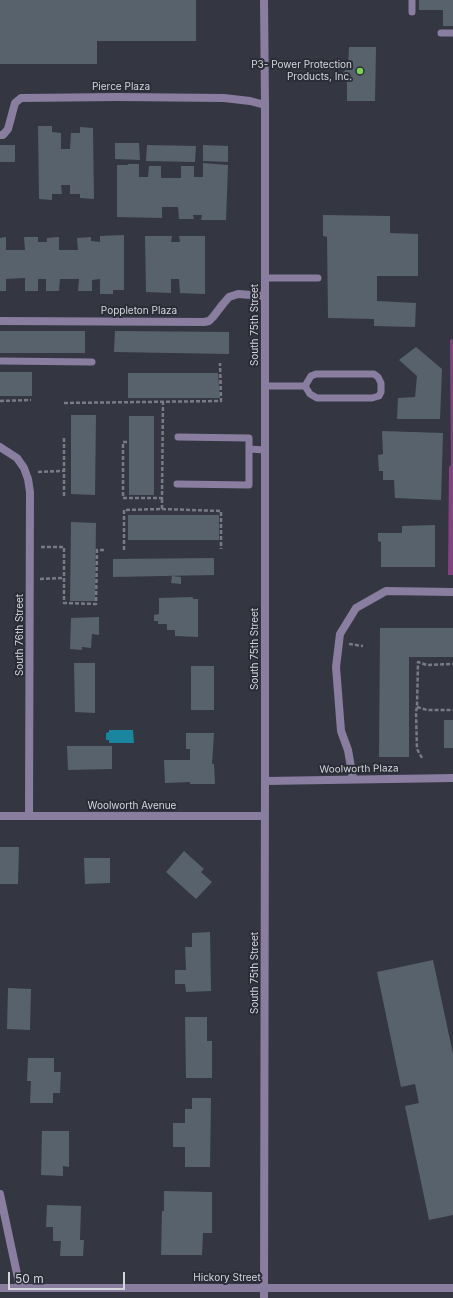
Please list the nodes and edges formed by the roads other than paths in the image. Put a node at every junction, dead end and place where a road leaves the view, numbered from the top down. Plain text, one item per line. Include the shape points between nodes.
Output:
1 (264, 0) edge
2 (412, 0) edge
3 (412, 12) dead end
4 (441, 33) dead end
5 (453, 33) edge
6 (265, 105) junction
7 (0, 135) edge
8 (265, 278) junction
9 (318, 278) dead end
10 (265, 296) junction
11 (0, 321) edge
12 (0, 361) edge
13 (92, 362) dead end
14 (265, 386) junction
15 (305, 386) junction
16 (178, 437) dead end
17 (0, 447) edge
18 (249, 449) junction
19 (265, 450) junction
20 (177, 484) dead end
21 (453, 592) edge
22 (453, 778) edge
23 (353, 779) junction
24 (265, 780) junction
25 (0, 816) edge
26 (29, 816) junction
27 (265, 816) junction
28 (0, 1194) edge
29 (0, 1288) edge
30 (20, 1288) junction
31 (264, 1288) junction
32 (453, 1288) edge
33 (264, 1298) edge

1 - 6 street, South 75th Street
2 - 3 lane
4 - 5 lane
6 - 7 street, Pierce Plaza via 224,98 21,98 15,103 8,129
6 - 8 street, South 75th Street
8 - 9 lane
8 - 10 street, South 75th Street
10 - 11 street, Poppleton Plaza via 238,294 229,297 213,317 204,322
10 - 14 street, South 75th Street
12 - 13 lane
14 - 15 lane
14 - 19 street, South 75th Street
15 - 15 lane via 311,376 316,374 374,374 378,377 381,392 379,396 372,398 317,398 310,394
16 - 18 lane via 249,438
17 - 26 street, South 76th Street via 17,458 26,472 30,492
18 - 19 lane
18 - 20 lane via 249,485
19 - 24 street, South 75th Street
21 - 23 street via 386,591 356,608 340,634 336,667 341,731 348,750
22 - 23 street, Woolworth Plaza
23 - 24 street, Woolworth Plaza
24 - 27 street, South 75th Street
25 - 26 street, Woolworth Avenue
26 - 27 street, Woolworth Avenue
27 - 31 street, South 75th Street
28 - 30 street
29 - 30 street, Hickory Street
30 - 31 street, Hickory Street
31 - 32 street, Hickory Street
31 - 33 street, South 75th Street

